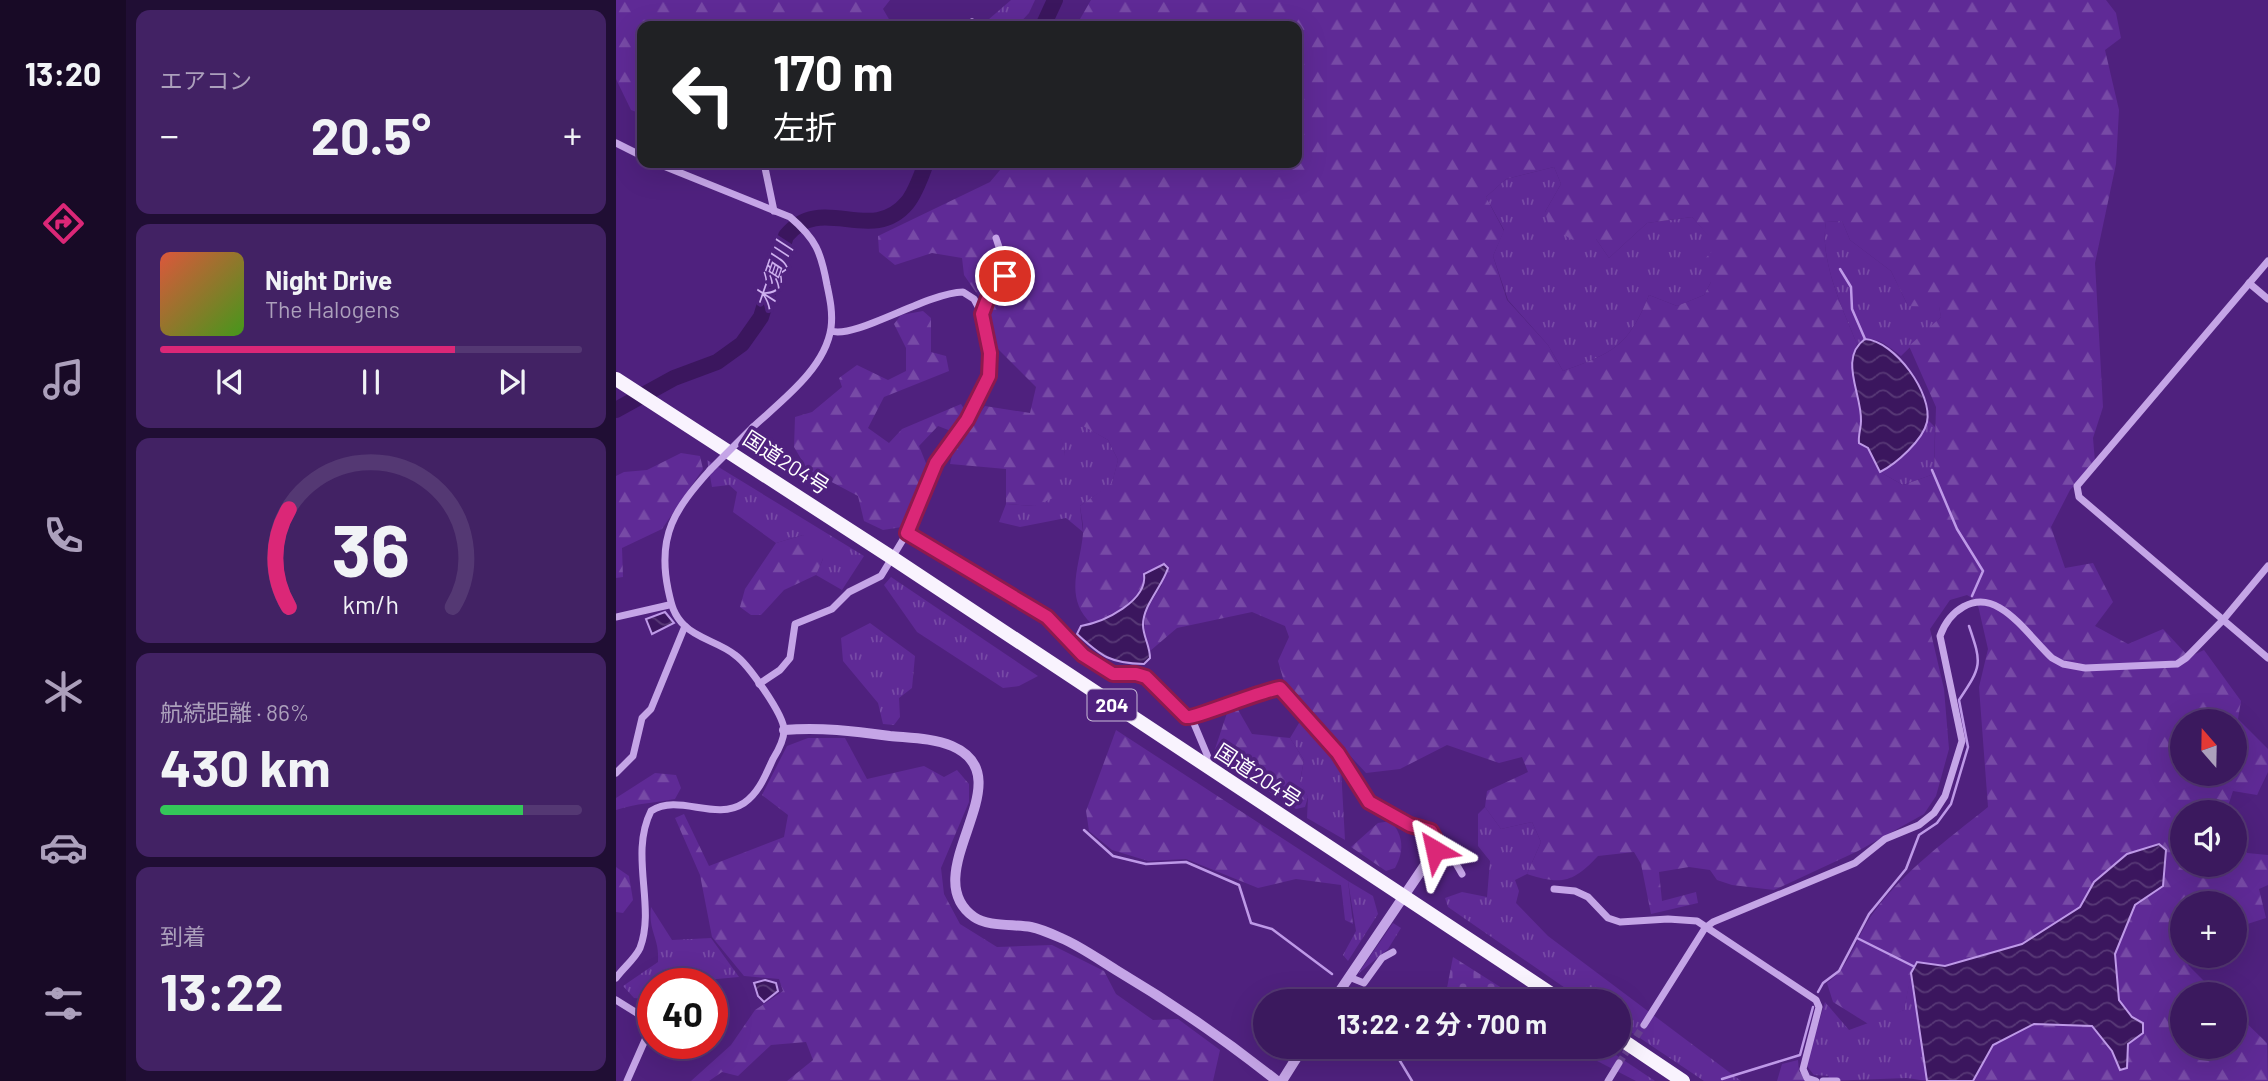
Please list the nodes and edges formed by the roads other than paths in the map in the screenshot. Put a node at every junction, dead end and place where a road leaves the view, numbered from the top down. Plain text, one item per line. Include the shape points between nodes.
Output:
1 (616, 143) edge
2 (637, 154) edge
3 (668, 168) edge
4 (765, 168) edge
5 (774, 211) junction
6 (996, 238) dead end
7 (2268, 261) edge
8 (2249, 283) junction
9 (2268, 299) edge
10 (982, 314) junction
11 (831, 331) junction
12 (618, 380) edge
13 (907, 533) junction
14 (891, 557) junction
15 (2268, 566) edge
16 (669, 605) junction
17 (616, 617) edge
18 (2223, 620) junction
19 (685, 626) junction
20 (2268, 658) edge
21 (759, 684) junction
22 (1192, 719) junction
23 (785, 730) junction
24 (1208, 768) junction
25 (616, 773) edge
26 (1404, 821) joint
27 (1437, 843) junction
28 (1462, 874) dead end
29 (1554, 889) dead end
30 (1403, 896) junction
31 (1705, 928) junction
32 (1393, 952) dead end
33 (1349, 977) junction
34 (616, 978) edge
35 (1342, 989) edge
36 (1544, 989) edge
37 (616, 1000) edge
38 (1644, 1025) tunnel mouth
39 (1631, 1046) edge
40 (1295, 1059) edge
41 (1619, 1063) tunnel mouth
42 (627, 1081) edge
43 (1279, 1081) edge
44 (1608, 1081) edge
45 (1683, 1081) edge
46 (1816, 1081) edge
47 (1823, 1081) edge
48 (1837, 1081) edge

1 - 2 street
3 - 5 street
4 - 5 street
5 - 11 street via 790,217 817,247 831,307
6 - 10 street via 1007,271
7 - 8 street
8 - 9 street
8 - 18 street via 2077,486 2079,497
10 - 11 street via 974,299 963,292 950,293 851,332
10 - 13 street via 990,353 989,376 967,420 936,463
11 - 16 street, bridge via 804,377 689,494 663,548
12 - 14 highway, 国道204号 / 204
13 - 14 street
13 - 22 street via 1047,617 1083,655 1113,674 1146,677
14 - 21 street via 873,583 849,592 832,609 795,624 790,658
14 - 24 highway, 国道204号 / 204
15 - 18 street
16 - 17 street
16 - 19 street
18 - 20 street
18 - 31 street via 2177,664 2085,668 2052,658 2001,608 1985,603 1956,609 1940,636 1961,751 1934,813 1919,825 1885,839 1855,863
19 - 21 street via 737,656
19 - 25 street via 651,709 642,718 633,756
21 - 23 street
22 - 24 street
22 - 26 street via 1224,704 1280,688 1338,753 1369,802
23 - 34 street via 758,789 744,803 718,810 671,804 651,811 641,858 643,938 638,952
23 - 43 street via 816,727 956,747 972,764 979,782 979,801 956,861 955,882 973,917 1034,927 1063,939 1208,1026
24 - 30 highway, 国道204号 / 204
26 - 27 street via 1431,831
27 - 28 street via 1447,848
27 - 30 street
29 - 31 street via 1588,897 1608,918 1620,922 1697,921
30 - 33 street
30 - 36 highway, 国道204号 / 204
31 - 38 street
31 - 46 street via 1816,1000 1819,1007 1803,1069 1807,1078
32 - 33 street via 1382,958 1364,984
33 - 35 street
37 - 42 street via 640,1015 649,1031
39 - 45 highway
40 - 43 street
41 - 44 street
47 - 48 street

